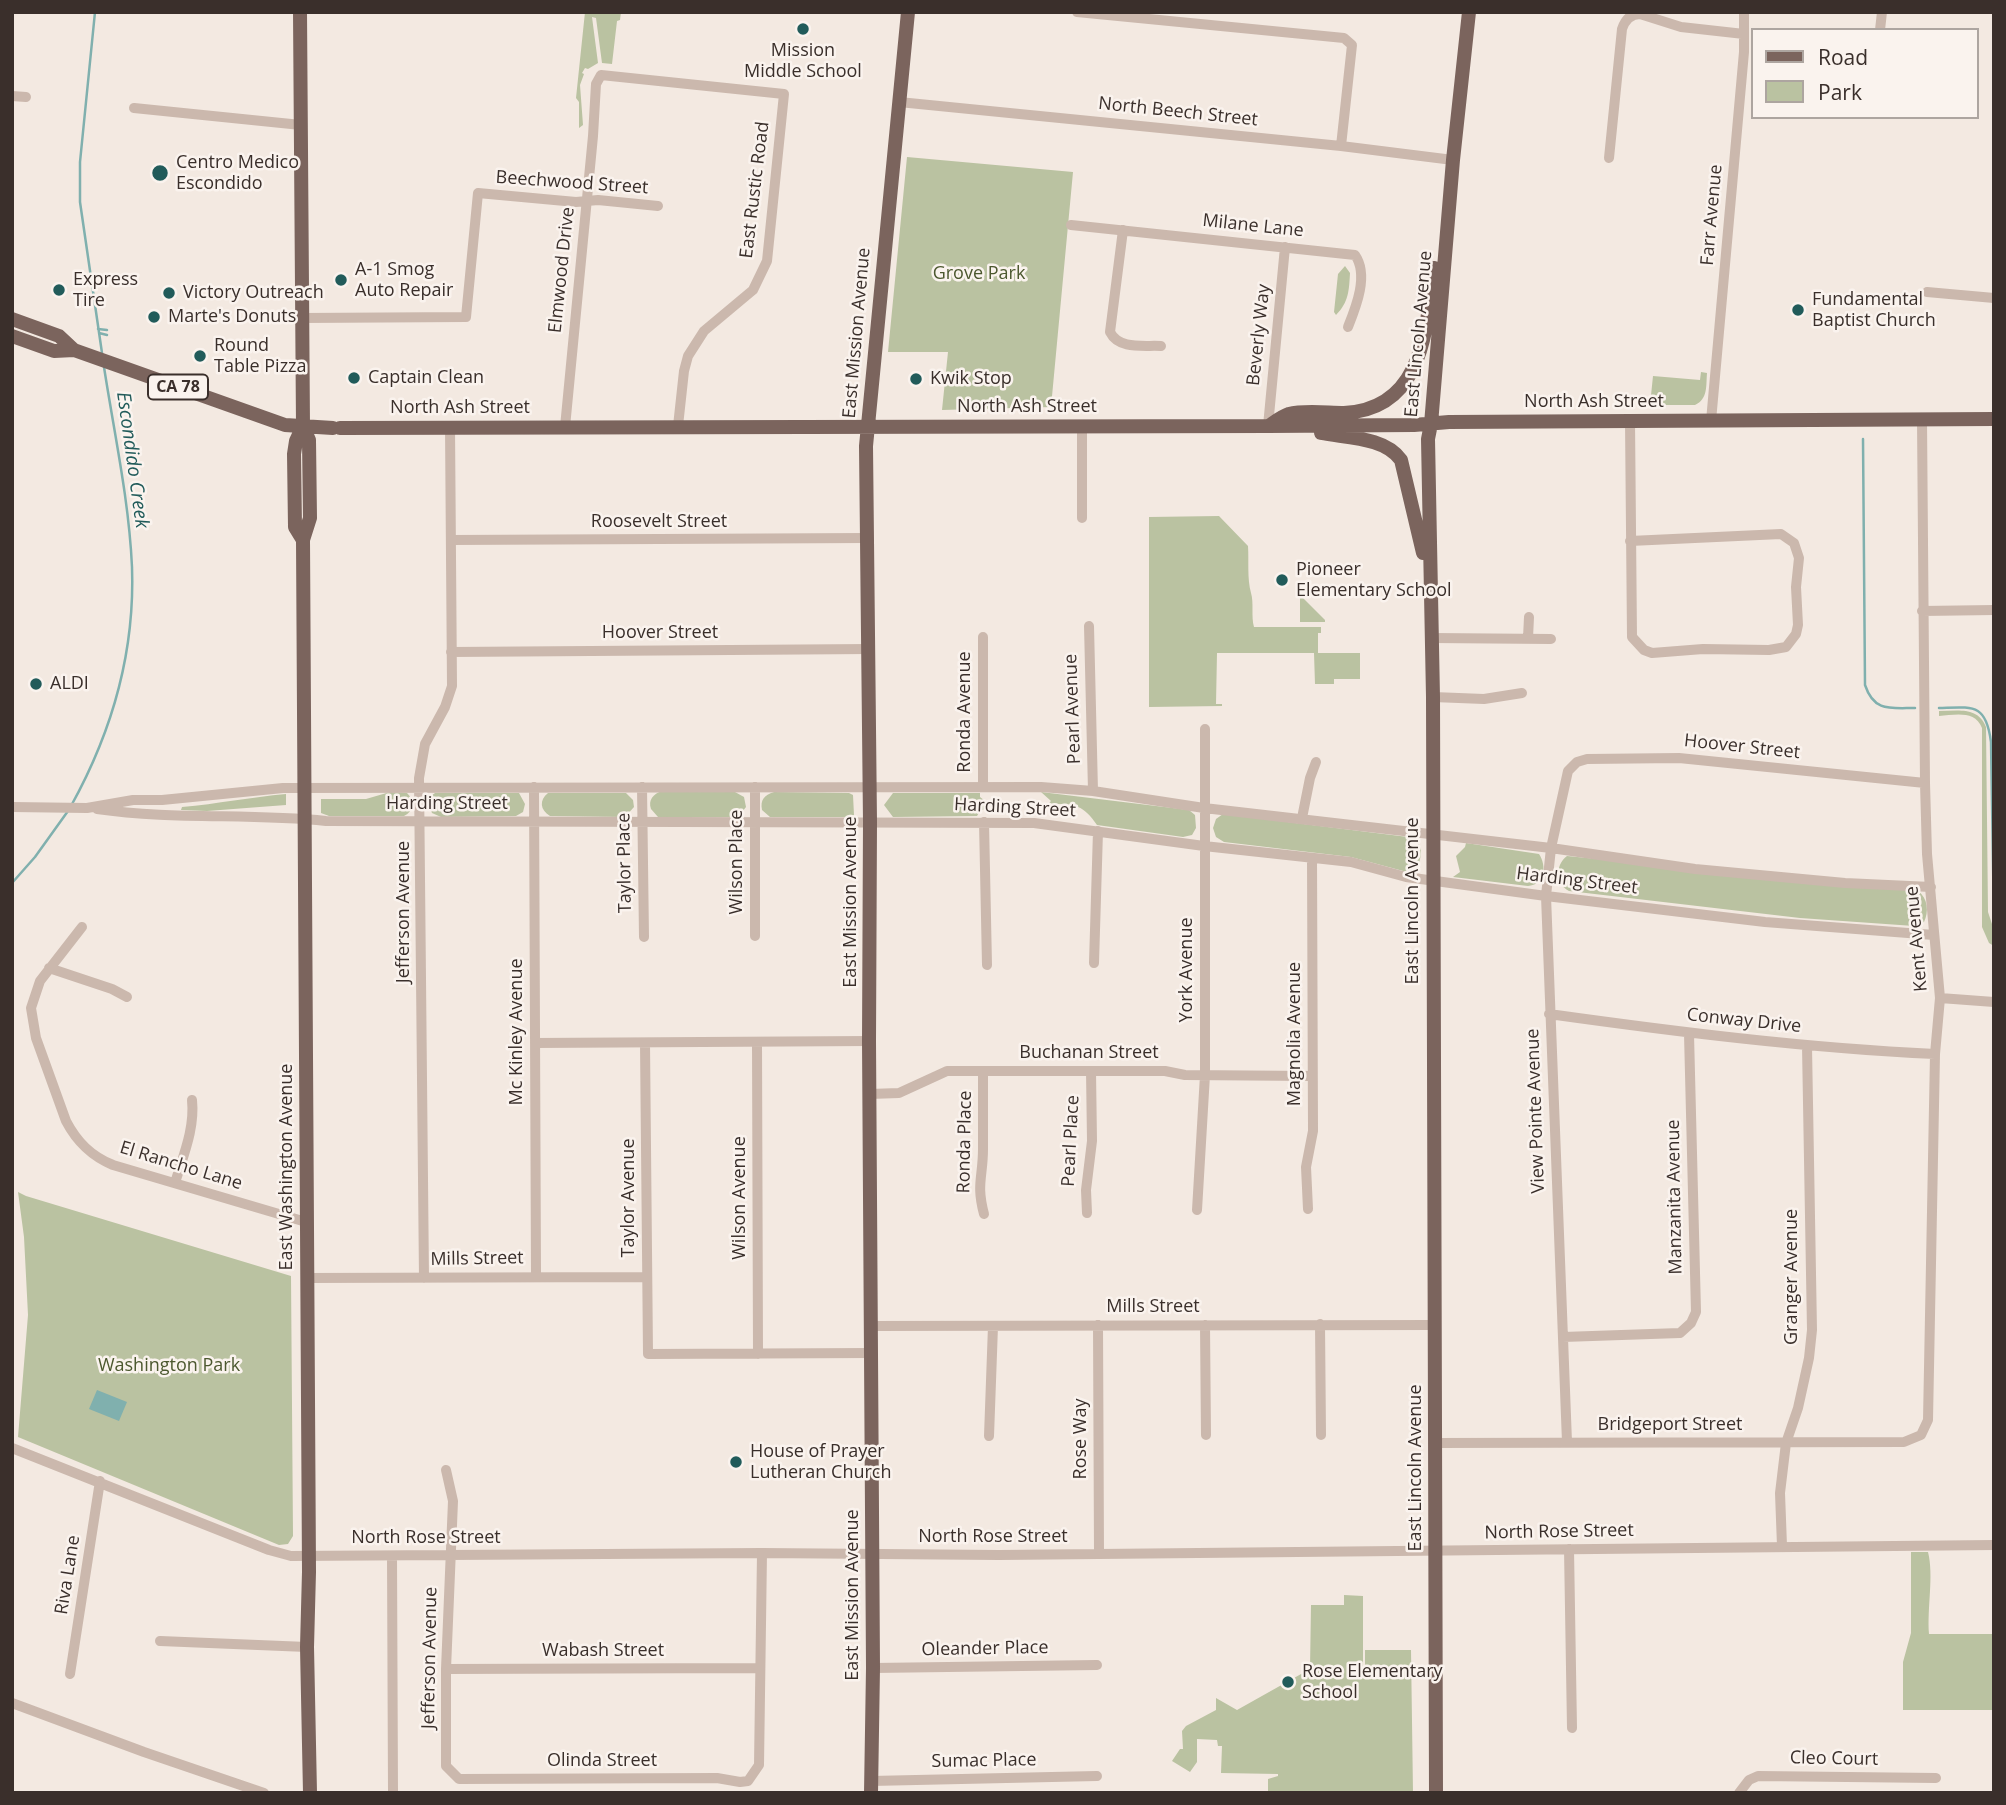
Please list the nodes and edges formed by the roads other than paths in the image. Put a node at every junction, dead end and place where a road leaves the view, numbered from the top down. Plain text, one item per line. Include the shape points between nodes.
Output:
1 (300, 12) edge
2 (908, 12) edge
3 (1077, 12) edge
4 (1469, 12) edge
5 (1744, 12) edge
6 (1744, 34) junction
7 (784, 94) joint
8 (12, 96) edge
9 (26, 97) dead end
10 (899, 102) junction
11 (134, 108) dead end
12 (301, 125) junction
13 (1342, 146) junction
14 (1609, 158) dead end
15 (1453, 160) junction
16 (587, 201) junction
17 (658, 206) dead end
18 (1071, 225) dead end
19 (1123, 230) junction
20 (1285, 247) junction
21 (1927, 292) dead end
22 (1994, 298) edge
23 (302, 318) junction
24 (12, 319) edge
25 (1349, 327) dead end
26 (12, 336) edge
27 (1161, 346) dead end
28 (80, 353) junction
29 (1994, 412) edge
30 (1994, 419) edge
31 (1922, 420) junction
32 (1630, 421) junction
33 (1711, 421) junction
34 (1431, 424) junction
35 (303, 426) junction
36 (678, 426) junction
37 (868, 426) junction
38 (1082, 426) junction
39 (1268, 426) junction
40 (1289, 426) junction
41 (450, 427) junction
42 (565, 427) junction
43 (1082, 518) dead end
44 (867, 538) junction
45 (451, 540) junction
46 (1630, 541) junction
47 (1431, 588) junction
48 (1994, 610) edge
49 (1922, 611) junction
50 (1529, 617) dead end
51 (1088, 626) dead end
52 (982, 637) dead end
53 (1432, 638) junction
54 (1528, 639) junction
55 (1551, 639) dead end
56 (870, 649) junction
57 (452, 652) junction
58 (1522, 693) dead end
59 (1433, 698) junction
60 (1205, 729) dead end
61 (1316, 762) dead end
62 (1565, 779) joint
63 (1925, 783) junction
64 (420, 787) junction
65 (534, 787) junction
66 (755, 787) junction
67 (983, 787) junction
68 (304, 788) junction
69 (642, 788) junction
70 (870, 788) junction
71 (1093, 791) junction
72 (12, 807) edge
73 (87, 808) junction
74 (1204, 808) junction
75 (1302, 818) junction
76 (304, 819) junction
77 (421, 821) junction
78 (533, 821) junction
79 (642, 821) junction
80 (755, 822) junction
81 (870, 822) junction
82 (984, 822) junction
83 (1098, 831) junction
84 (1432, 834) junction
85 (1204, 846) junction
86 (1551, 848) junction
87 (1312, 858) junction
88 (1432, 879) junction
89 (1931, 887) junction
90 (1546, 895) junction
91 (82, 928) dead end
92 (1934, 935) junction
93 (755, 936) dead end
94 (644, 937) dead end
95 (1094, 963) dead end
96 (987, 965) dead end
97 (49, 968) junction
98 (127, 997) dead end
99 (1940, 998) junction
100 (1994, 1002) edge
101 (1549, 1014) junction
102 (1689, 1034) junction
103 (869, 1041) junction
104 (757, 1042) junction
105 (535, 1043) junction
106 (645, 1043) junction
107 (1807, 1046) junction
108 (1935, 1054) junction
109 (983, 1071) junction
110 (1091, 1071) junction
111 (1205, 1075) junction
112 (1312, 1076) junction
113 (870, 1094) junction
114 (192, 1100) dead end
115 (175, 1183) junction
116 (1308, 1209) dead end
117 (1197, 1210) dead end
118 (1087, 1213) dead end
119 (984, 1214) dead end
120 (306, 1222) junction
121 (536, 1276) junction
122 (647, 1277) junction
123 (307, 1278) junction
124 (424, 1278) junction
125 (1320, 1324) junction
126 (1098, 1325) junction
127 (1205, 1325) junction
128 (1435, 1325) junction
129 (871, 1326) junction
130 (993, 1326) junction
131 (1563, 1337) junction
132 (871, 1353) junction
133 (758, 1354) junction
134 (1206, 1435) dead end
135 (1321, 1435) dead end
136 (989, 1436) dead end
137 (1436, 1443) junction
138 (1567, 1443) junction
139 (1786, 1443) junction
140 (1904, 1443) joint
141 (12, 1448) edge
142 (446, 1470) dead end
143 (100, 1481) junction
144 (1994, 1545) edge
145 (1782, 1546) junction
146 (1569, 1549) junction
147 (1436, 1552) junction
148 (762, 1553) junction
149 (872, 1554) junction
150 (1099, 1554) junction
151 (309, 1556) junction
152 (391, 1556) junction
153 (450, 1556) junction
154 (160, 1641) dead end
155 (307, 1647) junction
156 (1097, 1665) dead end
157 (759, 1668) junction
158 (873, 1668) junction
159 (446, 1669) junction
160 (71, 1674) dead end
161 (12, 1703) edge
162 (1572, 1728) dead end
163 (446, 1762) joint
164 (1097, 1776) dead end
165 (1936, 1778) dead end
166 (871, 1787) edge
167 (264, 1793) edge
168 (310, 1793) edge
169 (393, 1793) edge
170 (1436, 1793) edge
171 (1739, 1793) edge

1 - 12 main road, East Washington Avenue
2 - 10 main road, East Mission Avenue
3 - 13 street via 1344,38 1352,45
4 - 15 main road, East Lincoln Avenue
5 - 6 street, Farr Avenue
6 - 14 street via 1681,27 1640,14 1628,18 1622,29
6 - 33 street, Farr Avenue
7 - 16 street, Elmwood Drive via 601,75 596,85
7 - 36 street, East Rustic Road via 767,261 753,290 704,331 692,349 684,371
8 - 9 street
10 - 13 street, North Beech Street
10 - 37 main road, East Mission Avenue
11 - 12 street
12 - 23 main road, East Washington Avenue
13 - 15 street, North Beech Street
15 - 34 main road, East Lincoln Avenue
15 - 39 main road via 1422,349 1408,378 1390,398 1364,409 1289,414
16 - 17 street, Beechwood Street
16 - 23 street, Beechwood Street via 478,193 466,317
16 - 42 street, Elmwood Drive
18 - 19 street, Milane Lane
19 - 20 street, Milane Lane
19 - 27 street via 1110,332 1122,344
20 - 25 street, Milane Lane via 1354,256 1360,263 1358,302
20 - 39 street, Beverly Way
21 - 22 street
23 - 35 main road, East Washington Avenue
24 - 28 main road, North Ash Street / CA 78 via 59,336
26 - 28 main road, North Ash Street / CA 78 via 54,351
28 - 35 main road, North Ash Street / CA 78 via 285,425
29 - 30 street
30 - 31 main road, North Ash Street
31 - 33 main road, North Ash Street
31 - 49 street, Kent Avenue
32 - 33 main road, North Ash Street
32 - 34 main road, North Ash Street
32 - 46 street
34 - 40 main road, North Ash Street
34 - 47 main road, East Lincoln Avenue
35 - 41 main road, North Ash Street
35 - 68 main road, East Washington Avenue via 294,454 295,527 303,540
36 - 37 main road, North Ash Street
36 - 42 main road, North Ash Street
37 - 38 main road, North Ash Street
37 - 44 main road, East Mission Avenue
38 - 39 main road, North Ash Street
38 - 43 street
39 - 40 main road, North Ash Street
40 - 47 main road via 1381,444 1395,452 1401,460
41 - 42 main road, North Ash Street
41 - 45 street, Jefferson Avenue
44 - 45 street, Roosevelt Street
44 - 56 main road, East Mission Avenue
45 - 57 street, Jefferson Avenue
46 - 46 street via 1781,534 1794,543 1799,558 1796,634 1786,647 1769,650 1644,650 1632,637
47 - 53 main road, East Lincoln Avenue
48 - 49 street
49 - 63 street, Kent Avenue
50 - 54 street
51 - 71 street, Pearl Avenue
52 - 67 street, Ronda Avenue
53 - 54 street
53 - 59 main road, East Lincoln Avenue
54 - 55 street
56 - 57 street, Hoover Street
56 - 70 main road, East Mission Avenue
57 - 64 street, Jefferson Avenue via 450,696 425,744
58 - 59 street via 1484,699
59 - 84 main road, East Lincoln Avenue
60 - 74 street, York Avenue
61 - 75 street
62 - 63 street, Hoover Street via 1577,762 1587,759 1679,758
62 - 86 street, View Pointe Avenue
63 - 89 street, Kent Avenue
64 - 65 street, Harding Street
64 - 68 street, Harding Street
64 - 77 street, Jefferson Avenue
65 - 69 street, Harding Street
65 - 78 street, Mc Kinley Avenue
66 - 69 street, Harding Street
66 - 70 street, Harding Street
66 - 80 street, Wilson Place
67 - 70 street, Harding Street
67 - 71 street, Harding Street
68 - 73 street, Harding Street via 134,800
68 - 76 main road, East Washington Avenue
69 - 79 street, Taylor Place
70 - 81 main road, East Mission Avenue
71 - 74 street, Harding Street
72 - 73 street, Harding Street
73 - 76 street, Harding Street via 137,815
74 - 75 street, Harding Street
74 - 85 street, York Avenue
75 - 84 street, Harding Street
76 - 77 street, Harding Street
76 - 120 main road, East Washington Avenue
77 - 78 street, Harding Street
77 - 124 street, Jefferson Avenue
78 - 79 street, Harding Street
78 - 105 street, Mc Kinley Avenue
79 - 80 street, Harding Street
79 - 94 street, Taylor Place
80 - 81 street, Harding Street
80 - 93 street, Wilson Place
81 - 82 street, Harding Street
81 - 103 main road, East Mission Avenue
82 - 83 street, Harding Street
82 - 96 street
83 - 85 street, Harding Street
83 - 95 street
84 - 86 street, Harding Street
84 - 88 main road, East Lincoln Avenue
85 - 87 street, Harding Street
85 - 111 street, York Avenue
86 - 89 street, Harding Street via 1695,869
86 - 90 street, View Pointe Avenue
87 - 88 street, Harding Street
87 - 112 street, Magnolia Avenue
88 - 90 street, Harding Street
88 - 128 main road, East Lincoln Avenue
89 - 92 street, Kent Avenue
90 - 92 street, Harding Street via 1765,922
90 - 101 street, View Pointe Avenue
91 - 97 street, El Rancho Lane
92 - 99 street, Kent Avenue
97 - 98 street
97 - 115 street, El Rancho Lane via 34,993 32,1024 73,1133 104,1161
99 - 100 street
99 - 108 street, Kent Avenue
101 - 102 street, Conway Drive
101 - 131 street, View Pointe Avenue
102 - 107 street, Conway Drive
102 - 131 street, Manzanita Avenue via 1696,1312 1680,1333
103 - 104 street
103 - 113 main road, East Mission Avenue
104 - 106 street
104 - 133 street, Wilson Avenue
105 - 106 street
105 - 121 street, Mc Kinley Avenue
106 - 122 street, Taylor Avenue
107 - 108 street, Conway Drive
107 - 139 street, Granger Avenue via 1812,1330 1798,1408
108 - 140 street, Kent Avenue via 1928,1420 1921,1435
109 - 110 street, Buchanan Street
109 - 113 street, Buchanan Street via 947,1071 899,1093
109 - 119 street, Ronda Place via 979,1196
110 - 111 street, Buchanan Street
110 - 118 street, Pearl Place
111 - 112 street, Buchanan Street
111 - 117 street, York Avenue
112 - 116 street, Magnolia Avenue
113 - 129 main road, East Mission Avenue
114 - 115 street via 191,1132
115 - 120 street, El Rancho Lane
120 - 123 main road, East Washington Avenue
121 - 122 street, Mills Street
121 - 124 street, Mills Street
122 - 133 street, Taylor Avenue via 648,1354
123 - 124 street, Mills Street
123 - 151 main road, East Washington Avenue
125 - 127 street, Mills Street
125 - 128 street, Mills Street
125 - 135 street
126 - 127 street, Mills Street
126 - 130 street, Mills Street
126 - 150 street, Rose Way
127 - 134 street
128 - 137 main road, East Lincoln Avenue
129 - 130 street, Mills Street
129 - 132 main road, East Mission Avenue
130 - 136 street
131 - 138 street, View Pointe Avenue
132 - 133 street
132 - 149 main road, East Mission Avenue
137 - 138 street, Bridgeport Street
137 - 147 main road, East Lincoln Avenue
138 - 139 street, Bridgeport Street
139 - 140 street, Bridgeport Street
139 - 145 street, Granger Avenue via 1780,1493
141 - 143 street, North Rose Street
142 - 153 street, Jefferson Avenue via 453,1501
143 - 151 street, North Rose Street via 269,1550
143 - 160 street, Riva Lane
144 - 145 street, North Rose Street
145 - 146 street, North Rose Street
146 - 147 street, North Rose Street
146 - 162 street
147 - 150 street, North Rose Street
147 - 170 main road, East Lincoln Avenue
148 - 149 street, North Rose Street
148 - 153 street, North Rose Street
148 - 157 street
149 - 150 street, North Rose Street
149 - 158 main road, East Mission Avenue
151 - 152 street, North Rose Street
151 - 155 main road, East Washington Avenue
152 - 153 street, North Rose Street
152 - 169 street
153 - 159 street, Jefferson Avenue
154 - 155 street
155 - 168 main road, East Washington Avenue
156 - 158 street, Oleander Place
157 - 159 street, Wabash Street
157 - 163 street, Olinda Street via 759,1765 748,1781 459,1779
158 - 166 main road, East Mission Avenue
159 - 163 street, Jefferson Avenue
161 - 167 street
164 - 166 street, Sumac Place
165 - 171 street, Cleo Court via 1758,1776

